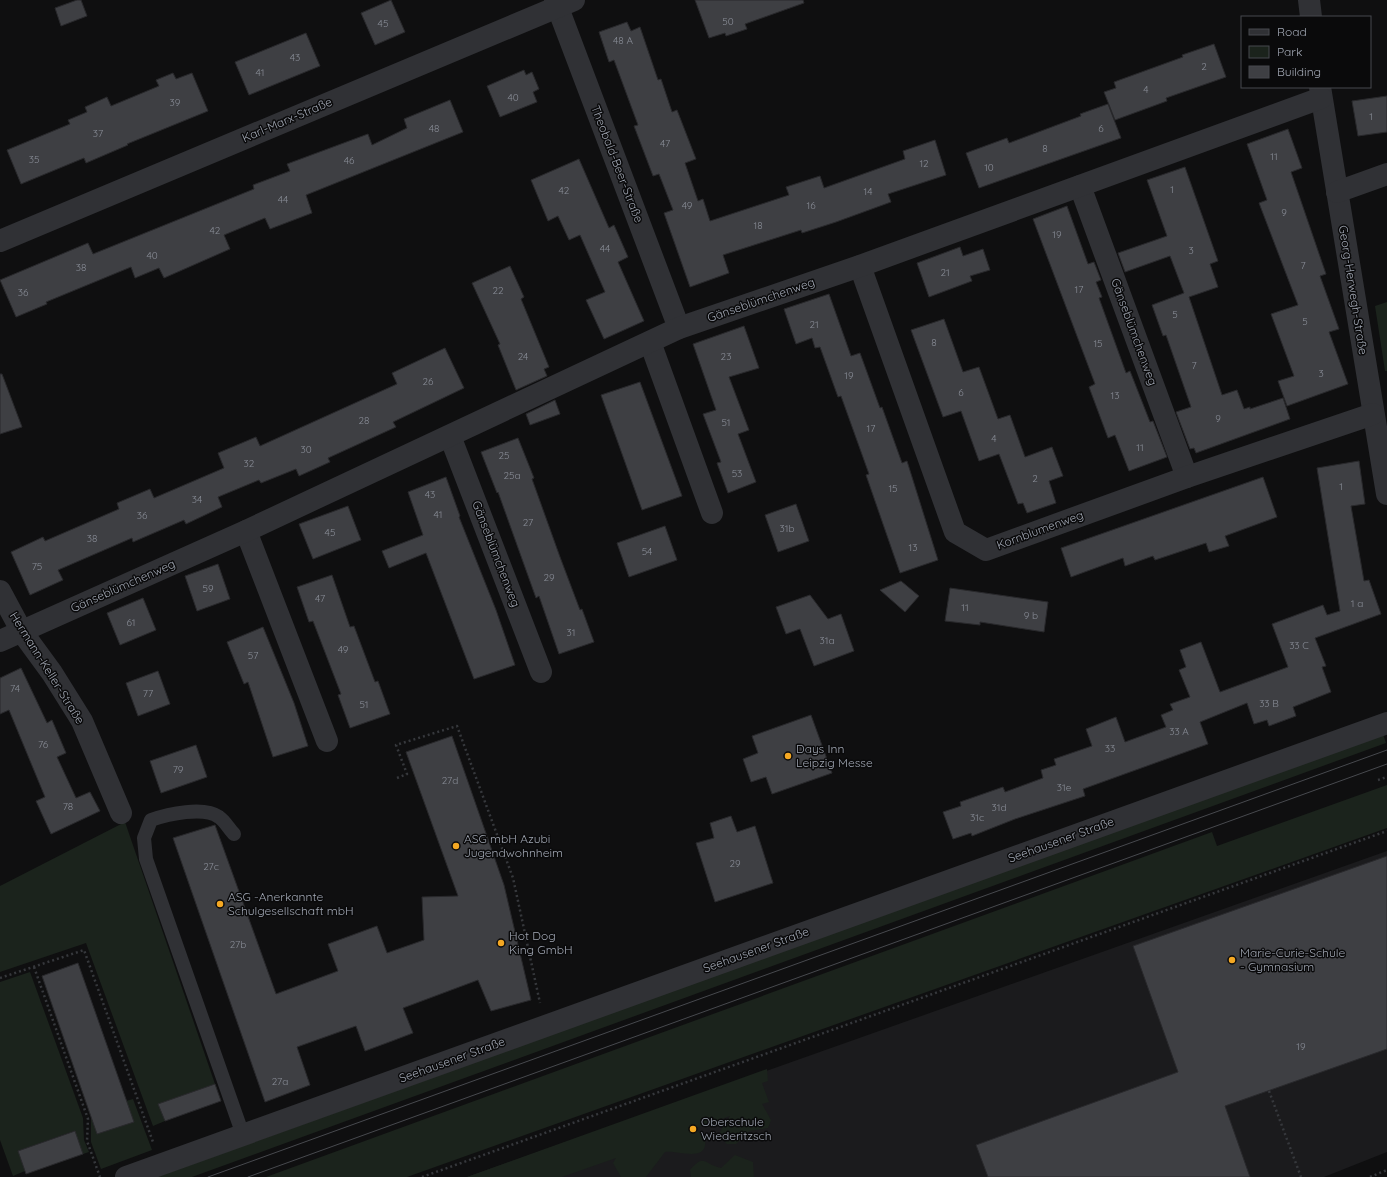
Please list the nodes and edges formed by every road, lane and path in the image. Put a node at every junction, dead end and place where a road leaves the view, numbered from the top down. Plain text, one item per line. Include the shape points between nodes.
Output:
1 (1309, 0) edge
2 (562, 2) edge
3 (1311, 16) edge
4 (1321, 93) edge
5 (1387, 174) edge
6 (1080, 186) junction
7 (1337, 192) junction
8 (0, 241) edge
9 (860, 266) junction
10 (679, 328) junction
11 (650, 342) junction
12 (1373, 414) junction
13 (450, 436) junction
14 (1188, 477) junction
15 (1387, 494) edge
16 (712, 513) dead end
17 (246, 531) junction
18 (0, 590) edge
19 (22, 632) junction
20 (0, 642) edge
21 (541, 672) dead end
22 (1387, 723) edge
23 (327, 741) dead end
24 (1387, 777) edge
25 (397, 778) dead end
26 (1378, 780) dead end
27 (121, 813) dead end
28 (1387, 830) edge
29 (234, 834) dead end
30 (34, 967) junction
31 (0, 978) edge
32 (545, 1027) junction
33 (1269, 1091) dead end
34 (243, 1135) junction
35 (164, 1164) junction
36 (1387, 1170) edge
37 (100, 1177) edge
38 (126, 1177) edge
39 (422, 1177) edge
40 (1301, 1177) edge
41 (1370, 1177) edge

1 - 3 street
2 - 8 street, Karl-Marx-Straße
2 - 10 street, Theobald-Beer-Straße
4 - 6 street, Gänseblümchenweg
4 - 7 street, Georg-Herwegh-Straße
5 - 7 street
6 - 9 street, Gänseblümchenweg
6 - 14 street, Gänseblümchenweg
7 - 12 street, Georg-Herwegh-Straße
9 - 10 street, Gänseblümchenweg
9 - 14 street, Kornblumenweg via 955,532 986,550
10 - 11 street, Gänseblümchenweg
11 - 13 street, Gänseblümchenweg
11 - 16 street
12 - 14 street, Kornblumenweg
12 - 15 street, Georg-Herwegh-Straße
13 - 17 street, Gänseblümchenweg
13 - 21 street, Gänseblümchenweg
17 - 19 street, Gänseblümchenweg
17 - 23 street
18 - 19 street, Hermann-Keller-Straße
19 - 20 street, Gänseblümchenweg
19 - 27 street, Hermann-Keller-Straße via 82,721
22 - 32 street, Seehausener Straße
24 - 26 path
25 - 32 path via 407,774 396,745 457,726 513,878
28 - 39 path
29 - 34 lane via 219,817 206,812 191,812 168,814 151,820 144,838 146,859
30 - 31 path
30 - 35 path via 84,950 151,1138
30 - 37 path via 88,1119 87,1141
32 - 34 street, Seehausener Straße
33 - 40 path
34 - 35 street, Seehausener Straße
35 - 38 street, Seehausener Straße
36 - 41 path

